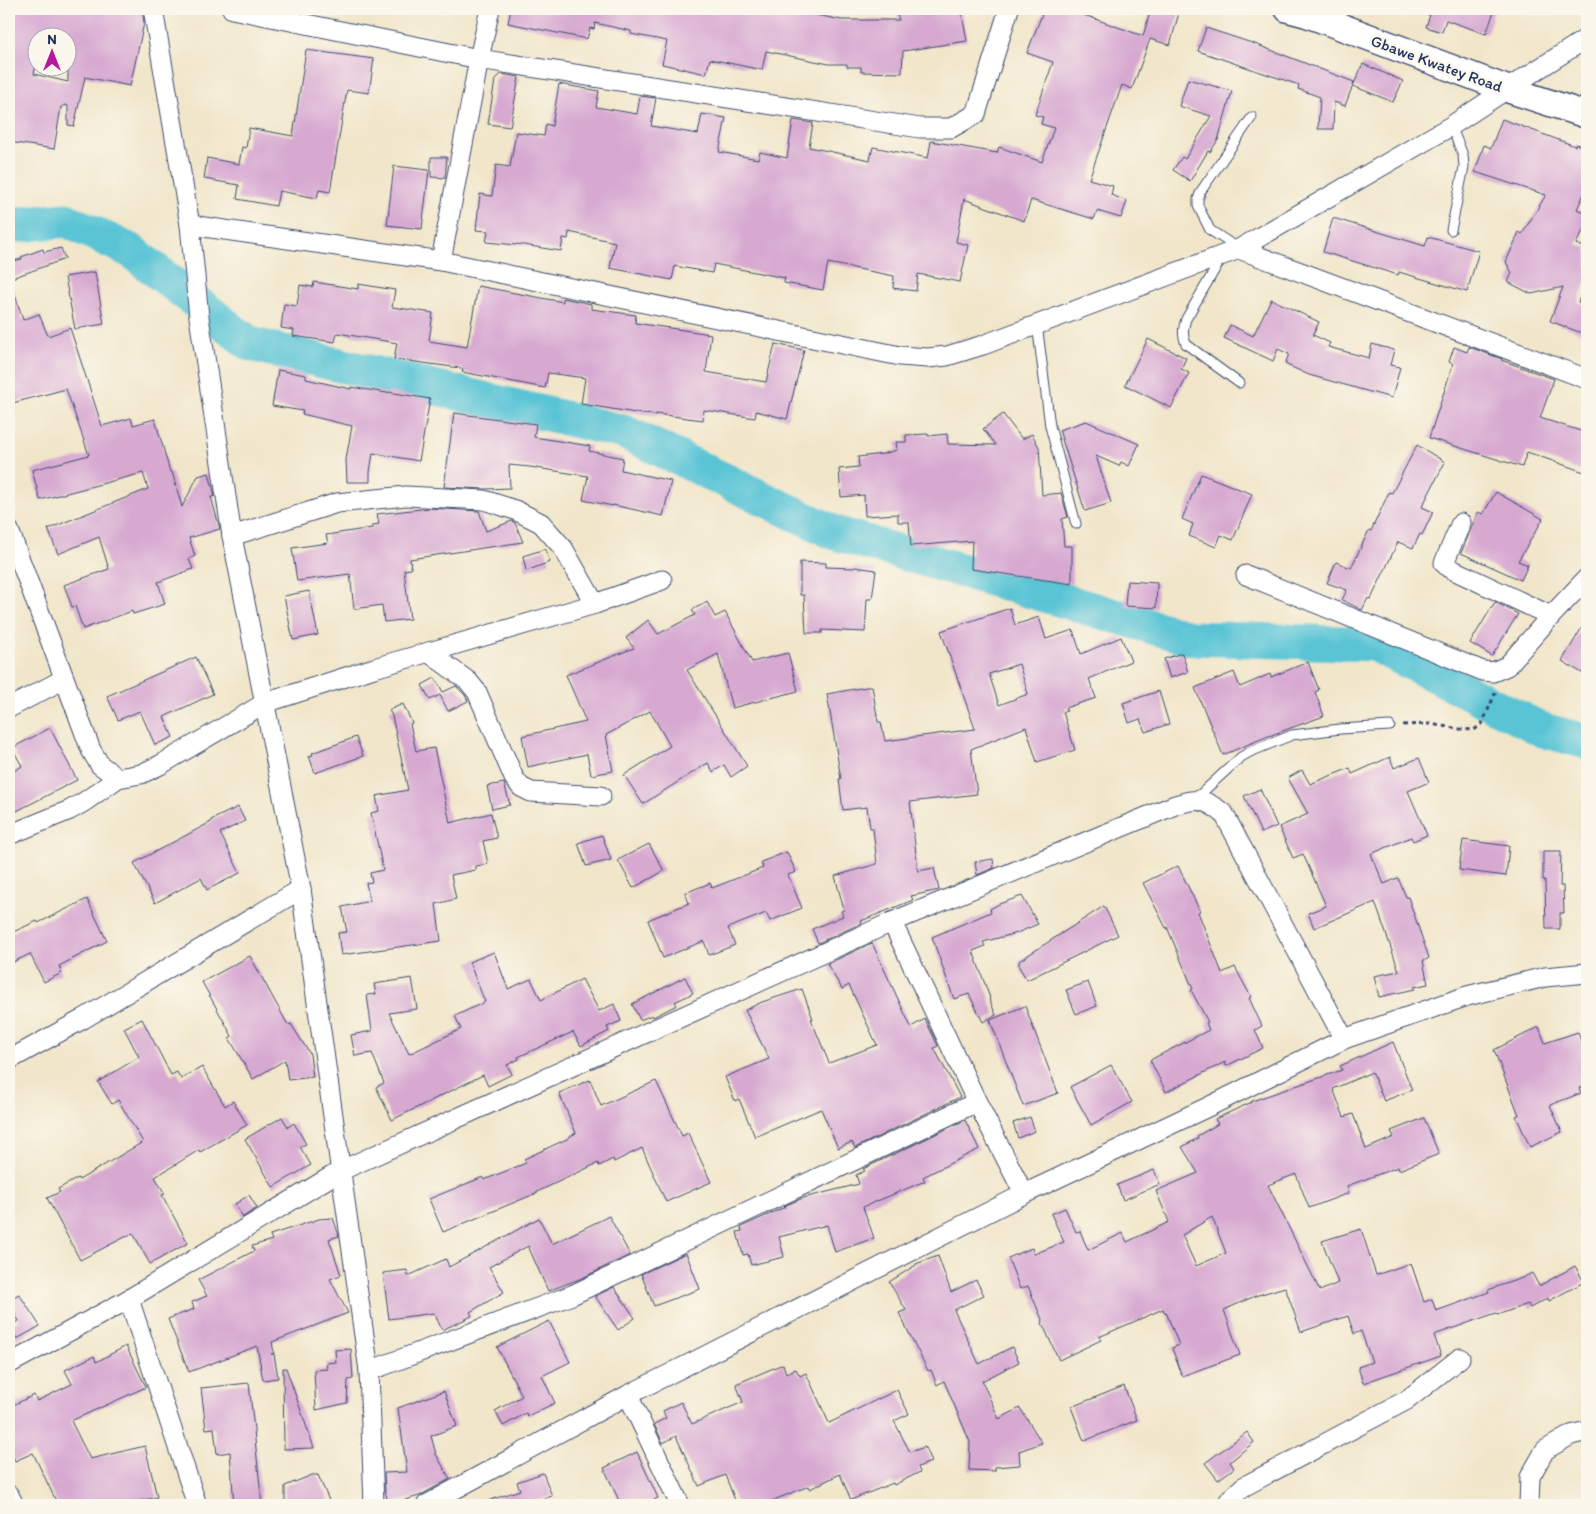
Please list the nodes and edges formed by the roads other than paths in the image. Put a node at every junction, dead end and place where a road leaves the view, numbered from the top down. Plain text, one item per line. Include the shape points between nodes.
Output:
1 (154, 9) edge
2 (232, 9) edge
3 (490, 9) edge
4 (1009, 9) edge
5 (1301, 11) edge
6 (1587, 38) edge
7 (479, 59) junction
8 (1507, 89) junction
9 (1587, 115) edge
10 (1252, 117) dead end
11 (1451, 126) junction
12 (190, 225) junction
13 (1451, 230) dead end
14 (1231, 252) junction
15 (441, 262) junction
16 (1037, 324) junction
17 (1587, 379) edge
18 (1239, 383) dead end
19 (1461, 523) dead end
20 (1076, 524) dead end
21 (9, 530) edge
22 (232, 536) junction
23 (1246, 575) dead end
24 (1587, 578) edge
25 (662, 580) dead end
26 (595, 604) junction
27 (1551, 616) junction
28 (428, 652) junction
29 (64, 679) junction
30 (265, 703) junction
31 (9, 708) edge
32 (1390, 726) road end
33 (118, 778) junction
34 (601, 796) dead end
35 (1194, 800) junction
36 (9, 835) edge
37 (301, 889) junction
38 (892, 922) junction
39 (1587, 973) edge
40 (1344, 1039) junction
41 (9, 1060) edge
42 (977, 1102) junction
43 (340, 1171) junction
44 (1024, 1194) junction
45 (129, 1299) junction
46 (1460, 1358) dead end
47 (9, 1364) edge
48 (369, 1371) junction
49 (628, 1395) junction
50 (1587, 1432) edge
51 (9, 1495) edge
52 (14, 1505) edge
53 (197, 1505) edge
54 (374, 1505) edge
55 (426, 1505) edge
56 (680, 1505) edge
57 (1226, 1505) edge
58 (1529, 1505) edge

1 - 12 street
2 - 7 street
3 - 7 street
4 - 7 street via 976,114 952,128 920,128
5 - 8 street, Gbawe Kwatey Road
6 - 8 street
7 - 15 street
8 - 9 street, Gbawe Kwatey Road
8 - 11 street
10 - 14 lane via 1200,191 1198,199 1198,206 1210,230
11 - 13 lane via 1463,155 1464,167
11 - 14 street
12 - 15 street
12 - 22 street via 199,316
14 - 16 street
14 - 17 street
14 - 18 lane via 1186,319 1183,335 1186,344
15 - 16 street via 900,356 947,356
16 - 20 lane via 1050,426
19 - 27 street via 1444,563
21 - 29 street
22 - 26 street via 337,503 406,496 484,500 541,523 563,548
22 - 30 street
23 - 27 street via 1483,671 1493,672 1507,666
24 - 27 street
25 - 26 street
26 - 28 street
28 - 30 street
28 - 34 street via 468,681 477,692 514,778 521,787 531,792
29 - 31 street
29 - 33 street via 91,750 100,765
30 - 33 street via 160,765 141,774
30 - 37 street
32 - 35 lane via 1292,735 1241,757
33 - 36 street via 70,810
35 - 38 street
35 - 40 street via 1210,803 1224,814
37 - 41 street
37 - 43 street
38 - 42 street
38 - 43 street
39 - 40 street via 1544,977 1467,996
40 - 44 street
42 - 44 street
42 - 48 street via 572,1295
43 - 45 street
43 - 48 street
44 - 49 street
45 - 47 street
45 - 53 street
46 - 57 street via 1407,1400 1243,1487
48 - 54 street
49 - 55 street
49 - 56 street
50 - 58 street via 1571,1435 1546,1450 1530,1477
51 - 52 street

